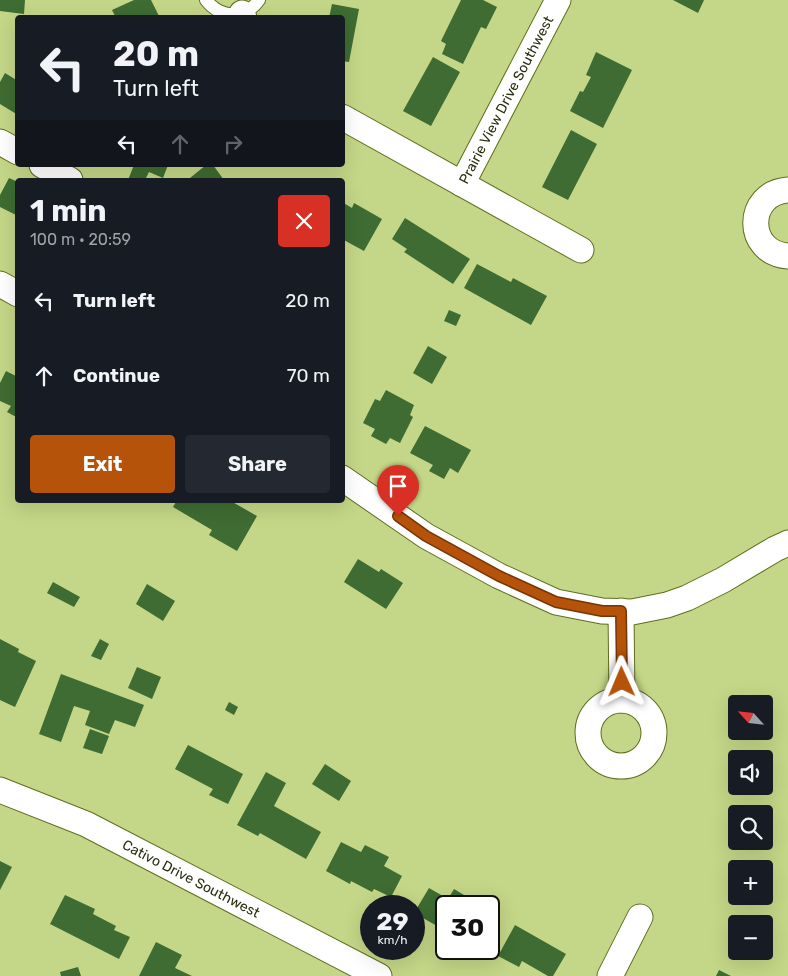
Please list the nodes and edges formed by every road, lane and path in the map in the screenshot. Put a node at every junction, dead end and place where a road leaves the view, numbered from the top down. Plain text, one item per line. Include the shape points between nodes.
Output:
1 (206, 0) edge
2 (558, 0) edge
3 (248, 10) edge
4 (345, 119) edge
5 (0, 142) edge
6 (15, 150) edge
7 (46, 167) edge
8 (66, 178) edge
9 (470, 188) junction
10 (788, 190) edge
11 (581, 250) dead end
12 (788, 256) edge
13 (0, 284) edge
14 (15, 292) edge
15 (345, 480) edge
16 (788, 543) edge
17 (621, 611) junction
18 (622, 700) dead end
19 (0, 790) edge
20 (640, 917) dead end
21 (379, 976) edge
22 (610, 976) edge

1 - 3 lane via 222,13 232,15
2 - 9 street, Prairie View Drive Southwest
4 - 9 street
5 - 6 street
7 - 8 street
9 - 11 street
10 - 12 street via 767,197 760,205 755,226 763,244 771,251
13 - 14 street
15 - 17 street via 426,536 499,576 556,602 602,611
16 - 17 street via 687,598 632,612
17 - 18 street
19 - 21 street, Cativo Drive Southwest via 86,824
20 - 22 street

